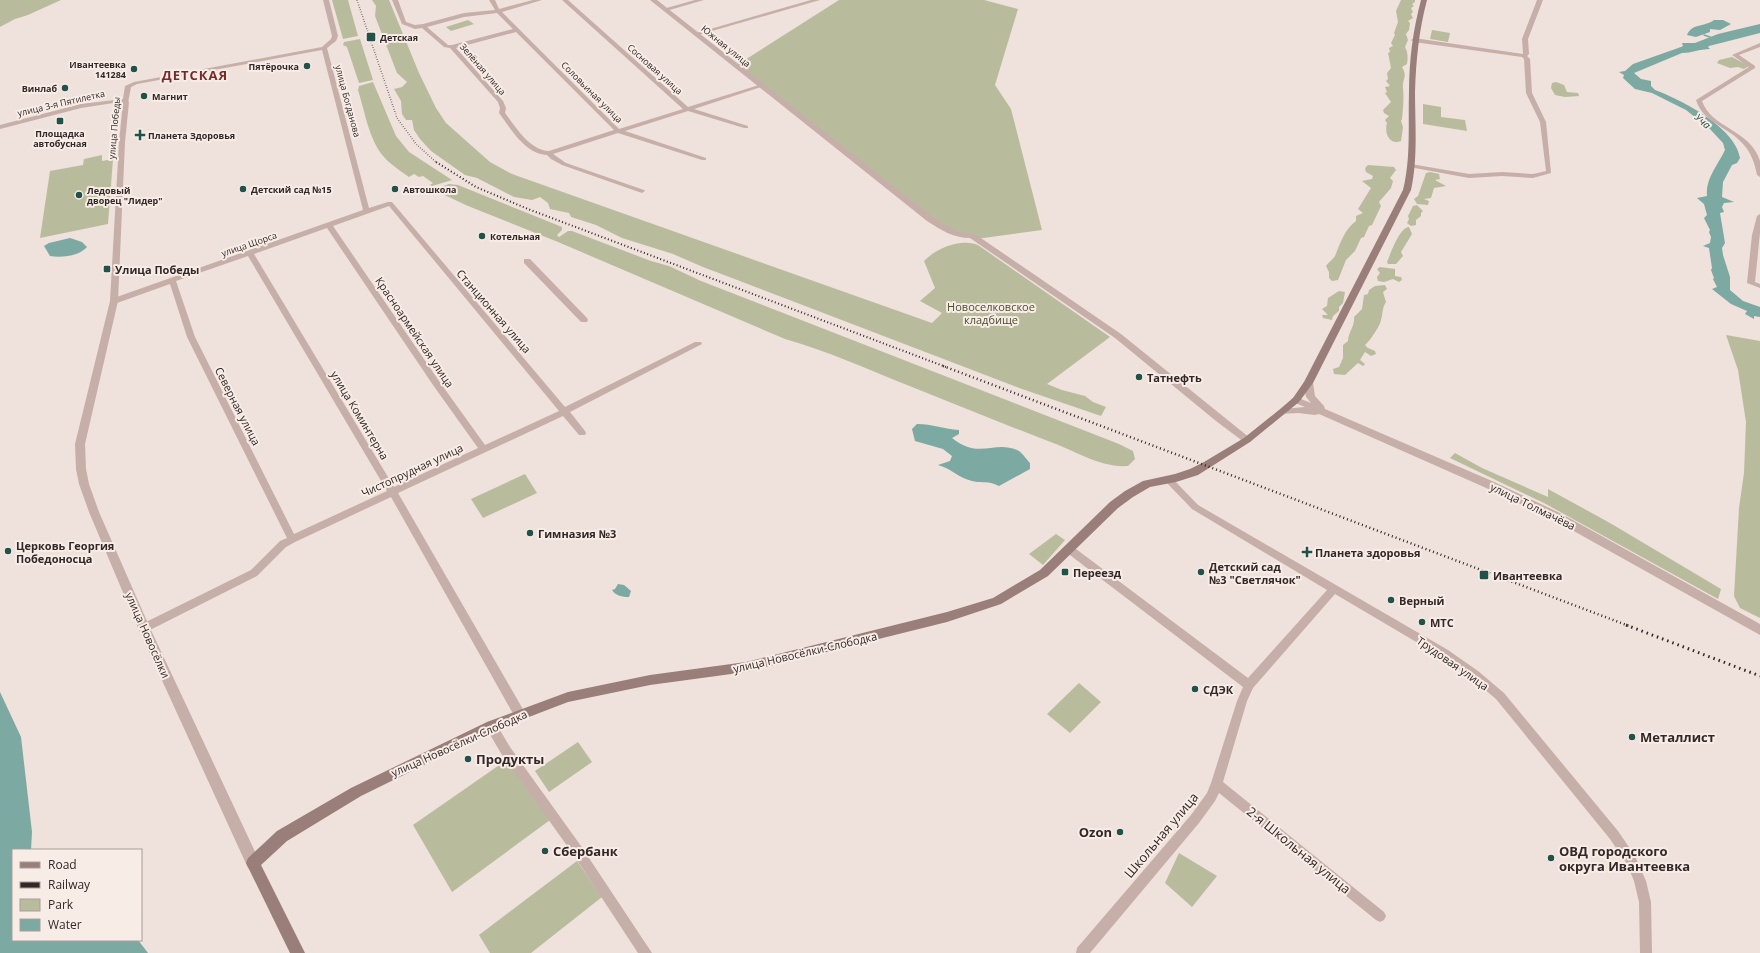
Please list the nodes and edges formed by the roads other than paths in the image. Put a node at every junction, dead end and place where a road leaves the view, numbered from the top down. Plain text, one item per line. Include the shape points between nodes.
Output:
1 (326, 0) edge
2 (395, 0) edge
3 (492, 0) edge
4 (539, 0) edge
5 (565, 0) edge
6 (653, 0) edge
7 (701, 0) edge
8 (817, 0) edge
9 (1424, 0) edge
10 (1540, 0) edge
11 (666, 9) junction
12 (498, 11) junction
13 (423, 26) junction
14 (517, 30) junction
15 (696, 34) junction
16 (1414, 40) junction
17 (1760, 44) edge
18 (452, 47) junction
19 (324, 48) junction
20 (1524, 56) junction
21 (761, 86) junction
22 (126, 102) junction
23 (687, 109) junction
24 (0, 127) edge
25 (746, 127) dead end
26 (618, 130) junction
27 (549, 153) junction
28 (704, 159) dead end
29 (1411, 166) junction
30 (1760, 175) edge
31 (642, 191) dead end
32 (390, 203) joint
33 (367, 212) junction
34 (1760, 216) edge
35 (330, 225) junction
36 (250, 253) junction
37 (527, 261) dead end
38 (172, 280) junction
39 (1760, 286) edge
40 (114, 301) junction
41 (584, 320) dead end
42 (698, 344) dead end
43 (1308, 383) junction
44 (1296, 400) junction
45 (565, 411) junction
46 (1282, 412) junction
47 (1331, 415) junction
48 (582, 433) dead end
49 (1247, 440) junction
50 (484, 450) junction
51 (1169, 480) junction
52 (392, 493) junction
53 (292, 539) junction
54 (1069, 549) junction
55 (1335, 588) junction
56 (144, 628) junction
57 (1760, 630) edge
58 (1249, 685) junction
59 (520, 715) junction
60 (491, 726) junction
61 (1217, 784) junction
62 (253, 863) junction
63 (1380, 916) dead end
64 (298, 953) edge
65 (646, 953) edge
66 (1082, 953) edge
67 (1646, 953) edge

1 - 19 street via 336,36
2 - 13 street via 404,23 415,27
3 - 12 street, Соловьиная улица
4 - 12 street
5 - 23 street, Сосновая улица
6 - 11 street, Южная улица
7 - 11 street
8 - 15 street
9 - 16 main road, улица Новосёлки-Слободка
10 - 20 street via 1525,39
11 - 15 street, Южная улица
12 - 13 street via 464,15
12 - 14 street, Соловьиная улица
13 - 18 street, Зелёная улица via 446,46
14 - 18 street
14 - 26 street, Соловьиная улица
15 - 21 street, Южная улица
16 - 20 street
16 - 29 main road, улица Новосёлки-Слободка
17 - 30 street via 1735,55 1753,67 1700,100 1708,115 1747,144
18 - 27 street, Зелёная улица via 501,102 502,113 534,150
19 - 22 street, улица Победы via 136,83 128,86
19 - 33 street, улица Богданова
20 - 29 street via 1529,93 1543,122 1549,172 1533,176 1457,175
21 - 23 street
21 - 49 street, Южная улица via 943,228 958,235 972,236 1118,336
22 - 24 street, улица 3-я Пятилетка via 121,100 81,106
22 - 40 street, улица Победы
23 - 25 street, Сосновая улица
23 - 26 street
26 - 27 street
26 - 28 street, Соловьиная улица
27 - 31 street, Зелёная улица via 564,164
29 - 43 main road, улица Новосёлки-Слободка via 1409,182 1402,201
32 - 33 street, улица Щорса
32 - 45 street, Станционная улица
33 - 35 street, улица Щорса
34 - 39 street via 1751,283
35 - 36 street, улица Щорса
35 - 50 street, Красноармейская улица
36 - 38 street, улица Щорса
36 - 52 street, улица Коминтерна
37 - 41 street
38 - 40 street, улица Щорса
38 - 53 street, Северная улица via 191,337
40 - 56 street, улица Новосёлки via 80,444 81,469 94,512
42 - 45 street, Чистопрудная улица
43 - 44 main road, улица Новосёлки-Слободка
43 - 47 street via 1310,397
44 - 46 main road, улица Новосёлки-Слободка
44 - 47 street, улица Толмачёва
45 - 48 street, Станционная улица
45 - 50 street, Чистопрудная улица
46 - 47 street via 1307,410
46 - 49 main road, улица Новосёлки-Слободка
47 - 57 street, улица Толмачёва via 1558,517
49 - 51 main road, улица Новосёлки-Слободка via 1194,472
50 - 52 street, Чистопрудная улица
51 - 54 main road, улица Новосёлки-Слободка via 1147,484 1129,494 1114,505
51 - 55 street, Трудовая улица via 1195,507
52 - 53 street, Чистопрудная улица
52 - 59 street, улица Коминтерна
53 - 56 street, Чистопрудная улица via 254,572
54 - 58 street
54 - 59 main road, улица Новосёлки-Слободка via 1044,573 1022,588 997,601 946,617 746,667 650,680 568,697
55 - 58 street, Школьная улица
55 - 67 street, Трудовая улица via 1444,653 1500,696 1614,835 1631,860 1645,902
56 - 62 street, улица Новосёлки
58 - 61 street, Школьная улица
59 - 60 main road, улица Новосёлки-Слободка
60 - 62 main road, улица Новосёлки-Слободка via 356,792 294,829
60 - 65 street
61 - 63 street, 2-я Школьная улица
61 - 66 street, Школьная улица via 1195,819
62 - 64 main road, улица Новосёлки

